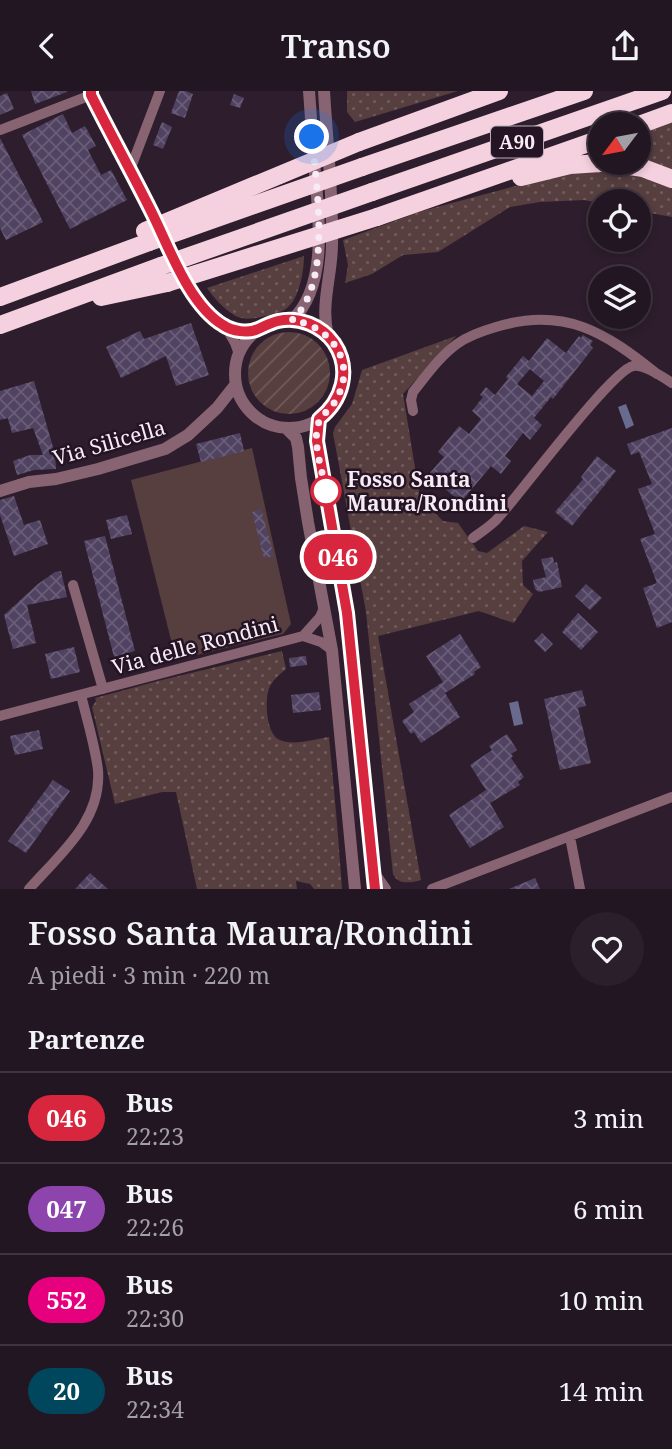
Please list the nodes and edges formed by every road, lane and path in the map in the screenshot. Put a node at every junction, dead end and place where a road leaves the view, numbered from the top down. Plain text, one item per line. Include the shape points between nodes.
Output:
1 (160, 91) edge
2 (309, 91) edge
3 (324, 91) edge
4 (499, 91) edge
5 (584, 91) edge
6 (662, 91) edge
7 (90, 92) edge
8 (672, 113) edge
9 (651, 121) edge
10 (0, 130) edge
11 (588, 143) edge
12 (588, 164) edge
13 (130, 170) junction
14 (651, 172) edge
15 (672, 179) edge
16 (483, 180) junction
17 (147, 237) junction
18 (0, 297) edge
19 (47, 308) junction
20 (292, 320) junction
21 (0, 325) edge
22 (226, 327) junction
23 (256, 331) junction
24 (328, 337) junction
25 (239, 354) junction
26 (657, 374) junction
27 (672, 383) edge
28 (236, 384) junction
29 (217, 408) junction
30 (247, 408) junction
31 (413, 411) dead end
32 (319, 419) junction
33 (286, 428) junction
34 (0, 491) edge
35 (473, 538) dead end
36 (74, 585) dead end
37 (324, 608) junction
38 (303, 636) junction
39 (332, 650) junction
40 (103, 689) junction
41 (81, 695) junction
42 (0, 716) edge
43 (672, 797) edge
44 (570, 837) junction
45 (373, 870) junction
46 (29, 889) edge
47 (355, 889) edge
48 (375, 889) edge
49 (386, 889) edge
50 (432, 889) edge
51 (580, 889) edge

1 - 13 street
2 - 20 street via 318,253 307,300
3 - 24 street via 332,218 325,305
4 - 17 highway, bridge via 359,142
5 - 17 highway, A90, bridge
6 - 19 highway, A90, bridge
7 - 10 street
7 - 13 street
8 - 9 highway
11 - 16 highway
12 - 16 highway
13 - 22 street via 189,288
14 - 15 highway
16 - 19 highway, bridge via 167,283
17 - 18 highway, A90
19 - 21 highway, A90
20 - 23 street
20 - 24 street via 314,326
22 - 23 street
22 - 25 street
23 - 25 street
24 - 32 street via 341,359 343,376 336,400
25 - 28 street
26 - 27 street
26 - 31 street via 589,328 529,319 465,338 456,345 413,392
26 - 35 street via 635,365 619,375 496,521
28 - 29 street, Via Silicella
28 - 30 street
29 - 30 street via 237,404
29 - 34 street, Via Silicella via 181,440 157,452
30 - 33 street via 265,422
32 - 33 street
32 - 45 street via 317,441 347,613
33 - 37 street via 299,447
36 - 40 street, Via delle Rondini
37 - 38 street, Via delle Rondini
37 - 39 street
38 - 39 street
38 - 40 street, Via delle Rondini
39 - 47 street
40 - 41 street, Via delle Rondini
41 - 42 street, Via delle Rondini
41 - 46 street via 98,769 94,805 74,839
43 - 44 street
44 - 50 street
44 - 51 street
45 - 48 street
45 - 49 street

